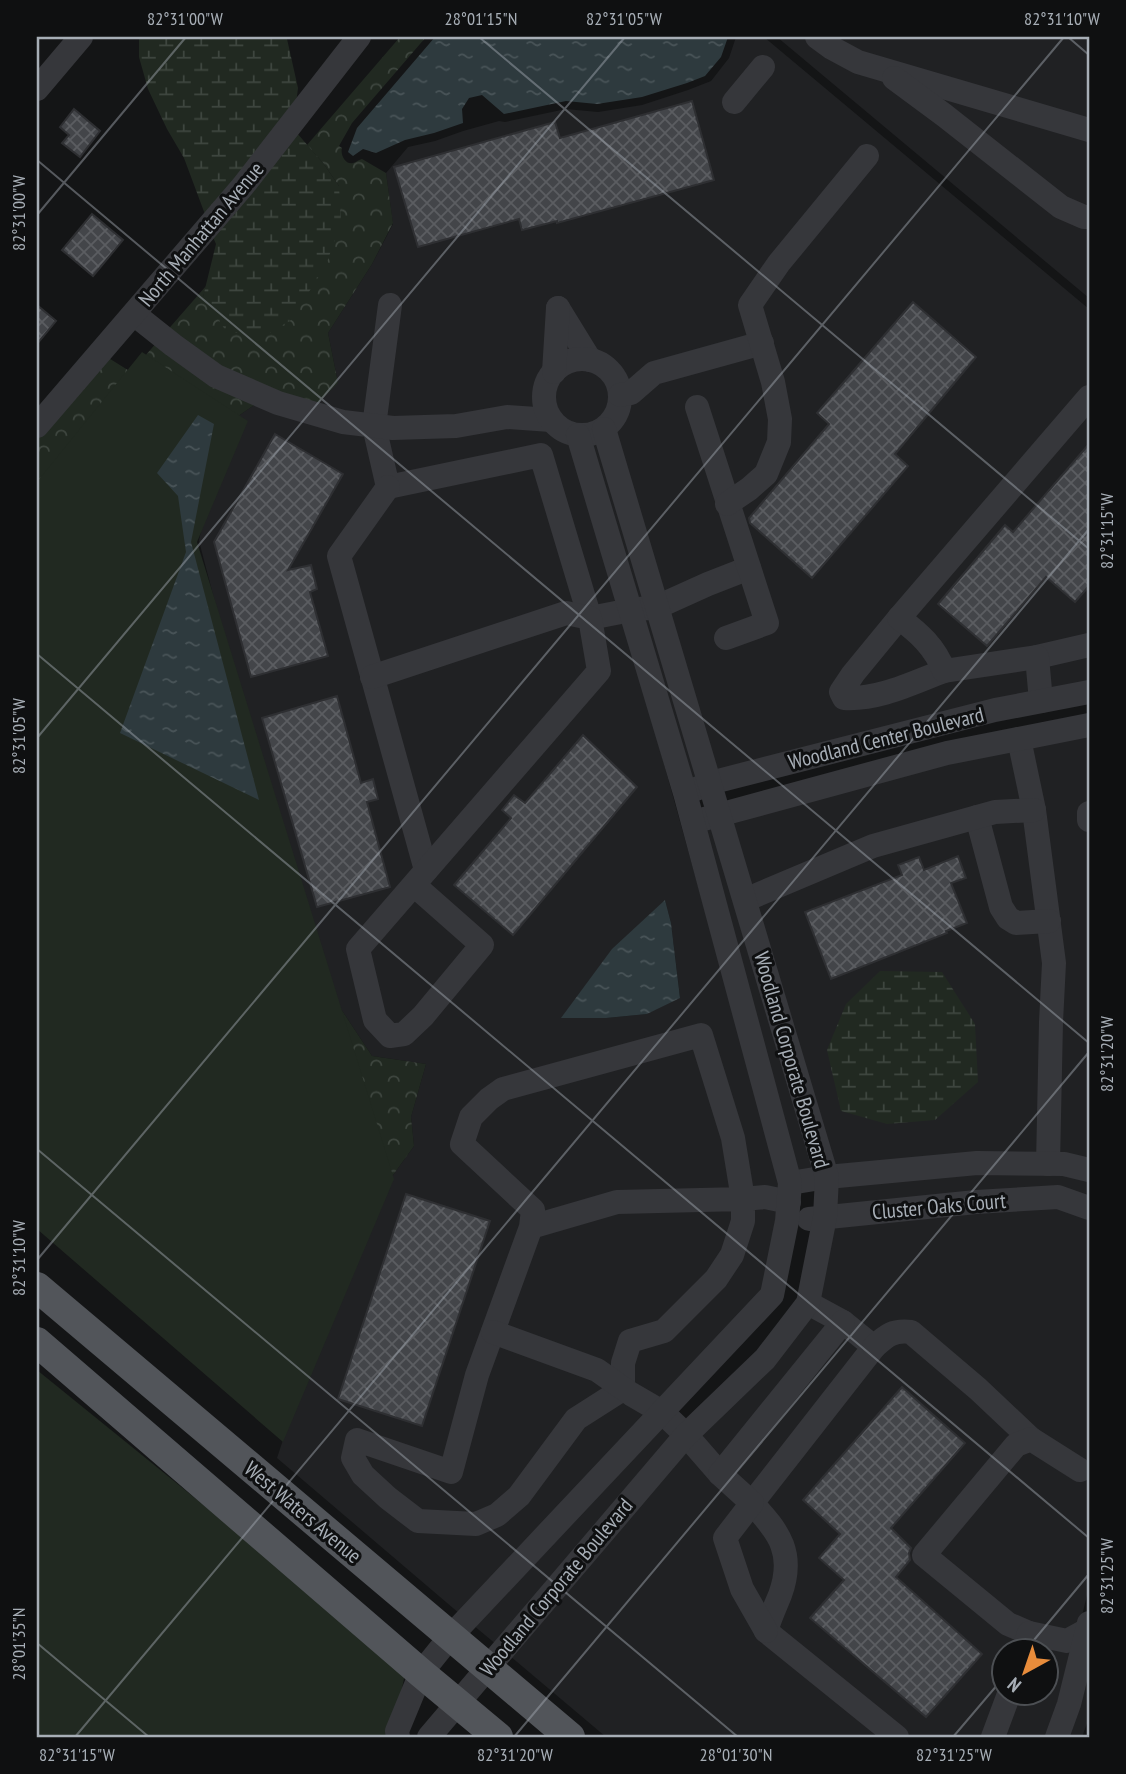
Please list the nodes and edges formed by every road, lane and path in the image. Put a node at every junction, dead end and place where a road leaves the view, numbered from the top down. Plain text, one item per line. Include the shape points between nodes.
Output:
1 (359, 37) edge
2 (817, 37) edge
3 (69, 40) edge
4 (763, 67) dead end
5 (879, 68) junction
6 (37, 89) edge
7 (734, 102) dead end
8 (1089, 130) edge
9 (867, 156) dead end
10 (1089, 217) edge
11 (390, 304) dead end
12 (134, 314) junction
13 (762, 343) junction
14 (597, 363) junction
15 (654, 373) junction
16 (550, 378) junction
17 (620, 395) junction
18 (1089, 397) edge
19 (697, 407) dead end
20 (507, 416) junction
21 (551, 420) junction
22 (37, 426) edge
23 (374, 426) junction
24 (604, 429) junction
25 (578, 436) junction
26 (388, 487) junction
27 (727, 504) junction
28 (749, 568) junction
29 (656, 607) junction
30 (631, 610) junction
31 (590, 618) junction
32 (899, 618) junction
33 (726, 638) dead end
34 (1089, 645) edge
35 (1037, 657) junction
36 (944, 671) junction
37 (372, 677) junction
38 (1084, 693) edge
39 (1035, 703) junction
40 (1088, 730) edge
41 (1027, 737) junction
42 (710, 783) junction
43 (685, 793) junction
44 (1034, 810) junction
45 (1089, 813) edge
46 (719, 814) junction
47 (977, 817) junction
48 (1089, 820) edge
49 (693, 823) junction
50 (420, 877) junction
51 (745, 900) junction
52 (1049, 921) junction
53 (1048, 1164) junction
54 (1089, 1170) edge
55 (827, 1177) junction
56 (743, 1199) junction
57 (789, 1202) junction
58 (1089, 1208) edge
59 (825, 1217) junction
60 (531, 1227) junction
61 (37, 1287) edge
62 (808, 1303) junction
63 (843, 1322) junction
64 (493, 1332) junction
65 (37, 1342) edge
66 (874, 1347) junction
67 (624, 1389) junction
68 (662, 1412) junction
69 (686, 1435) junction
70 (1031, 1438) junction
71 (1080, 1470) dead end
72 (720, 1474) junction
73 (752, 1503) junction
74 (1089, 1627) edge
75 (766, 1631) junction
76 (450, 1637) junction
77 (1022, 1638) edge
78 (1060, 1641) edge
79 (488, 1669) junction
80 (421, 1673) junction
81 (457, 1703) junction
82 (1004, 1708) edge
83 (398, 1737) edge
84 (429, 1737) edge
85 (498, 1737) edge
86 (570, 1737) edge
87 (897, 1737) edge
88 (993, 1737) edge
89 (1056, 1737) edge

1 - 12 street, North Manhattan Avenue via 243,186
2 - 5 street via 858,62
3 - 6 street
4 - 7 street
5 - 8 street
5 - 10 street via 1061,206
9 - 13 street via 750,305
11 - 23 street
12 - 22 street, North Manhattan Avenue
12 - 23 street via 216,376 278,403
13 - 15 street
13 - 27 street via 780,419 779,442 766,474
14 - 15 street
14 - 16 street via 564,363
14 - 16 street via 558,308
14 - 17 street via 612,374
15 - 17 street via 631,393
16 - 20 street
16 - 21 street via 544,397
17 - 24 street via 614,420
18 - 32 street
19 - 27 street
20 - 21 street
20 - 23 street via 456,426
21 - 25 street
23 - 26 street
24 - 25 street
24 - 29 street, Woodland Corporate Boulevard
25 - 30 street, Woodland Corporate Boulevard
26 - 31 street via 541,455
26 - 37 street via 338,556
27 - 28 street
28 - 29 street
28 - 33 street via 767,623
29 - 30 street
29 - 42 street, Woodland Corporate Boulevard
30 - 31 street
30 - 43 street, Woodland Corporate Boulevard
31 - 37 street via 566,613
31 - 50 street via 599,671
32 - 36 street via 927,640
32 - 36 street via 853,674 841,692 844,698 879,695
34 - 35 street
35 - 36 street
35 - 39 street
37 - 50 street
38 - 39 street, Woodland Center Boulevard
38 - 40 street
39 - 41 street
39 - 42 street, Woodland Center Boulevard
40 - 41 street, Woodland Center Boulevard
41 - 44 street
41 - 46 street, Woodland Center Boulevard via 947,753
42 - 43 street, Woodland Center Boulevard
42 - 46 street, Woodland Corporate Boulevard
43 - 49 street, Woodland Corporate Boulevard
44 - 47 street
44 - 52 street
45 - 48 street
46 - 49 street, Woodland Center Boulevard
46 - 51 street, Woodland Corporate Boulevard
47 - 51 street via 873,846
47 - 52 street via 1008,918 1016,923
49 - 57 street, Woodland Corporate Boulevard
50 - 50 street via 358,949 374,1020 390,1036 404,1034 423,1016 482,945
51 - 55 street, Woodland Corporate Boulevard
52 - 53 street via 1054,963
53 - 54 street, Cluster Oaks Court
53 - 55 street, Cluster Oaks Court via 977,1163
55 - 57 street, Cluster Oaks Court
55 - 59 street, Woodland Corporate Boulevard
56 - 57 street
56 - 60 street via 617,1202
56 - 60 street via 733,1138 701,1035 503,1089 471,1117 462,1144 533,1210
56 - 67 street via 743,1220 732,1255 716,1279 664,1331 630,1340 623,1363
57 - 59 street, Cluster Oaks Court
57 - 68 street, Woodland Corporate Boulevard via 772,1295
58 - 59 street, Cluster Oaks Court via 1058,1197
59 - 62 street, Woodland Corporate Boulevard
60 - 64 street
61 - 76 main road, West Waters Avenue
62 - 63 street
62 - 69 street, Woodland Corporate Boulevard via 765,1359
63 - 66 street
63 - 72 street
64 - 67 street via 597,1370
64 - 67 street via 451,1472 357,1440 353,1458 363,1475 418,1521 476,1524 497,1515 519,1496 576,1419
65 - 80 main road, West Waters Avenue
66 - 70 street via 897,1331 911,1332
66 - 73 street
67 - 68 street
68 - 69 street
68 - 76 street, Woodland Corporate Boulevard
69 - 72 street
69 - 79 street, Woodland Corporate Boulevard
70 - 71 street
70 - 77 street via 1016,1445 924,1555
72 - 73 street
73 - 75 street via 782,1542 786,1562
73 - 75 street via 725,1538 742,1589
74 - 78 street
74 - 89 street
75 - 87 street
76 - 79 main road, West Waters Avenue
76 - 80 street, Woodland Corporate Boulevard
79 - 81 street, Woodland Corporate Boulevard
79 - 86 main road, West Waters Avenue
80 - 81 main road, West Waters Avenue
80 - 83 street, Woodland Corporate Boulevard
81 - 84 street, Woodland Corporate Boulevard
81 - 85 main road, West Waters Avenue
82 - 88 street

